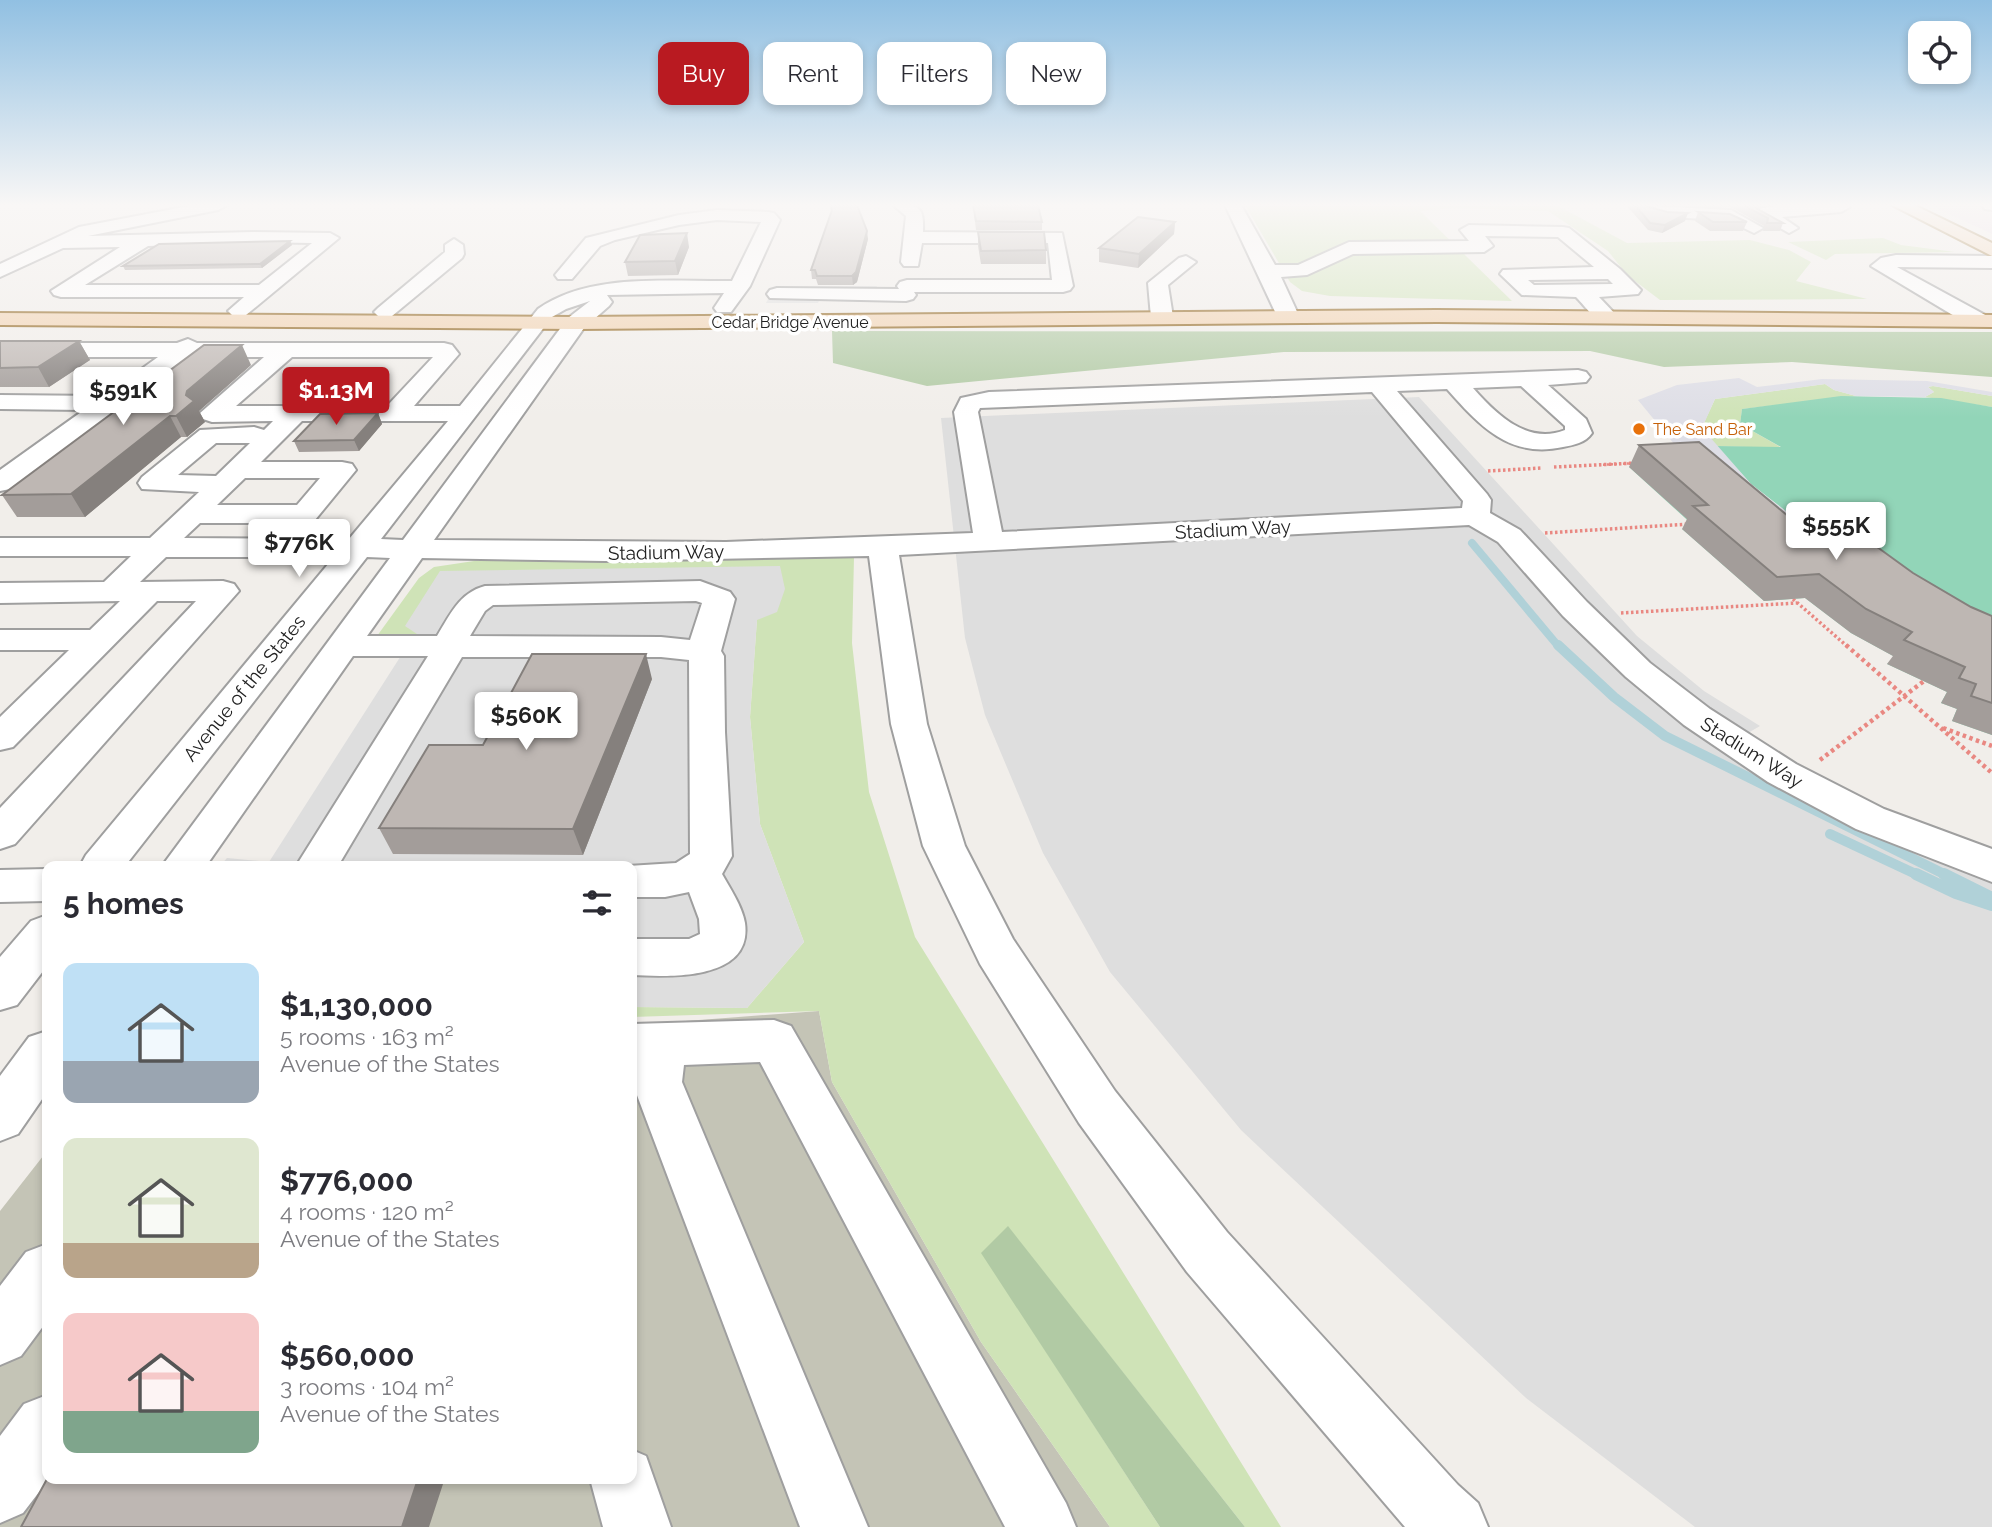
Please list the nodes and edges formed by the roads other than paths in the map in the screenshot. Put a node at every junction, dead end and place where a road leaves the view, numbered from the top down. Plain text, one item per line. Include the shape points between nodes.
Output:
1 (84, 276) edge
2 (281, 276) edge
3 (428, 276) edge
4 (744, 276) edge
5 (909, 276) edge
6 (1061, 276) edge
7 (1167, 276) edge
8 (1270, 276) edge
9 (1514, 276) edge
10 (1616, 276) edge
11 (1897, 276) edge
12 (739, 287) junction
13 (263, 291) junction
14 (1582, 291) junction
15 (777, 294) dead end
16 (906, 297) junction
17 (585, 310) junction
18 (0, 311) edge
19 (385, 312) junction
20 (721, 313) junction
21 (245, 316) junction
22 (1288, 316) junction
23 (1125, 317) junction
24 (1162, 317) junction
25 (1607, 317) junction
26 (1982, 317) edge
27 (541, 318) junction
28 (0, 319) edge
29 (190, 336) junction
30 (288, 349) junction
31 (326, 349) junction
32 (0, 350) edge
33 (33, 350) junction
34 (0, 370) edge
35 (296, 376) dead end
36 (1578, 377) dead end
37 (1527, 379) junction
38 (1453, 381) junction
39 (1378, 384) junction
40 (334, 390) dead end
41 (414, 391) junction
42 (0, 402) edge
43 (112, 403) junction
44 (394, 413) junction
45 (296, 414) junction
46 (467, 414) junction
47 (274, 435) junction
48 (293, 470) junction
49 (231, 477) junction
50 (0, 483) edge
51 (193, 514) junction
52 (252, 514) junction
53 (1475, 516) junction
54 (989, 542) junction
55 (160, 546) junction
56 (0, 547) edge
57 (883, 547) junction
58 (358, 548) junction
59 (412, 550) junction
60 (112, 592) junction
61 (148, 592) junction
62 (0, 593) edge
63 (0, 640) edge
64 (99, 640) junction
65 (343, 646) junction
66 (449, 647) junction
67 (703, 654) junction
68 (0, 738) edge
69 (0, 834) edge
70 (105, 861) edge
71 (187, 861) edge
72 (320, 861) edge
73 (1992, 866) edge
74 (698, 870) junction
75 (637, 881) edge
76 (42, 885) edge
77 (0, 886) edge
78 (42, 939) edge
79 (637, 957) edge
80 (0, 991) edge
81 (646, 1045) edge
82 (42, 1280) edge
83 (0, 1335) edge
84 (42, 1434) edge
85 (624, 1484) edge
86 (0, 1490) edge
87 (637, 1527) edge
88 (834, 1527) edge
89 (1042, 1527) edge
90 (1454, 1527) edge

1 - 13 street via 61,291
2 - 13 street
3 - 19 street
4 - 12 street
5 - 16 street
6 - 16 street via 1063,286
7 - 24 street via 1158,283
8 - 22 street
9 - 14 street via 1529,291
10 - 14 street via 1631,290
11 - 26 street
12 - 17 street via 602,289
12 - 20 street
13 - 21 street
14 - 25 street
15 - 16 street
16 - 20 main road
16 - 23 main road
17 - 20 main road
17 - 23 main road, Cedar Bridge Avenue
17 - 27 main road, Cedar Bridge Avenue
17 - 27 street via 568,299 556,303
17 - 59 street
18 - 21 main road
19 - 21 main road
19 - 27 main road
21 - 27 main road, Cedar Bridge Avenue
21 - 29 street
22 - 24 main road, Cedar Bridge Avenue
22 - 25 main road, Cedar Bridge Avenue
23 - 24 main road, Cedar Bridge Avenue
25 - 26 main road, Cedar Bridge Avenue
27 - 46 street, Avenue of the States
28 - 29 main road
29 - 30 street
29 - 33 street
29 - 43 street
30 - 31 street
30 - 45 street via 212,414
31 - 35 street
31 - 41 street via 448,352
32 - 33 street
33 - 34 street
36 - 37 street
37 - 38 street
37 - 38 street via 1577,424 1579,433 1536,441 1504,433
38 - 39 street
39 - 53 street via 1477,500
39 - 54 street via 989,399 970,404 966,412
40 - 41 street
41 - 44 street
42 - 43 street
43 - 50 street
44 - 45 street
44 - 46 street
45 - 47 street
46 - 58 street, Avenue of the States
47 - 49 street
47 - 49 street via 209,435 152,484
48 - 49 street
48 - 52 street
48 - 52 street via 342,470 304,514
49 - 51 street
51 - 52 street
51 - 55 street
53 - 54 street, Stadium Way
53 - 73 street, Stadium Way via 1509,536 1638,670 1697,717 1795,780 1870,819
54 - 57 street, Stadium Way
55 - 56 street, Stadium Way
55 - 58 street, Stadium Way
55 - 60 street
57 - 59 street, Stadium Way
57 - 90 street via 909,724 944,846 996,951 1097,1108 1207,1252
58 - 59 street, Stadium Way
58 - 70 street, Avenue of the States
59 - 65 street
60 - 61 street
60 - 62 street
61 - 64 street
61 - 69 street via 223,591
63 - 64 street
64 - 68 street
65 - 66 street
65 - 71 street
66 - 67 street via 661,646
66 - 67 street via 472,605 485,596 700,592 719,599
66 - 72 street
67 - 74 street via 708,664 706,732 712,831 711,856
74 - 75 street via 669,881
74 - 79 street via 720,912 724,928 719,944 710,953 692,957
76 - 77 street
78 - 80 street
81 - 88 street
81 - 89 street via 774,1041
82 - 83 street
84 - 86 street
85 - 87 street

